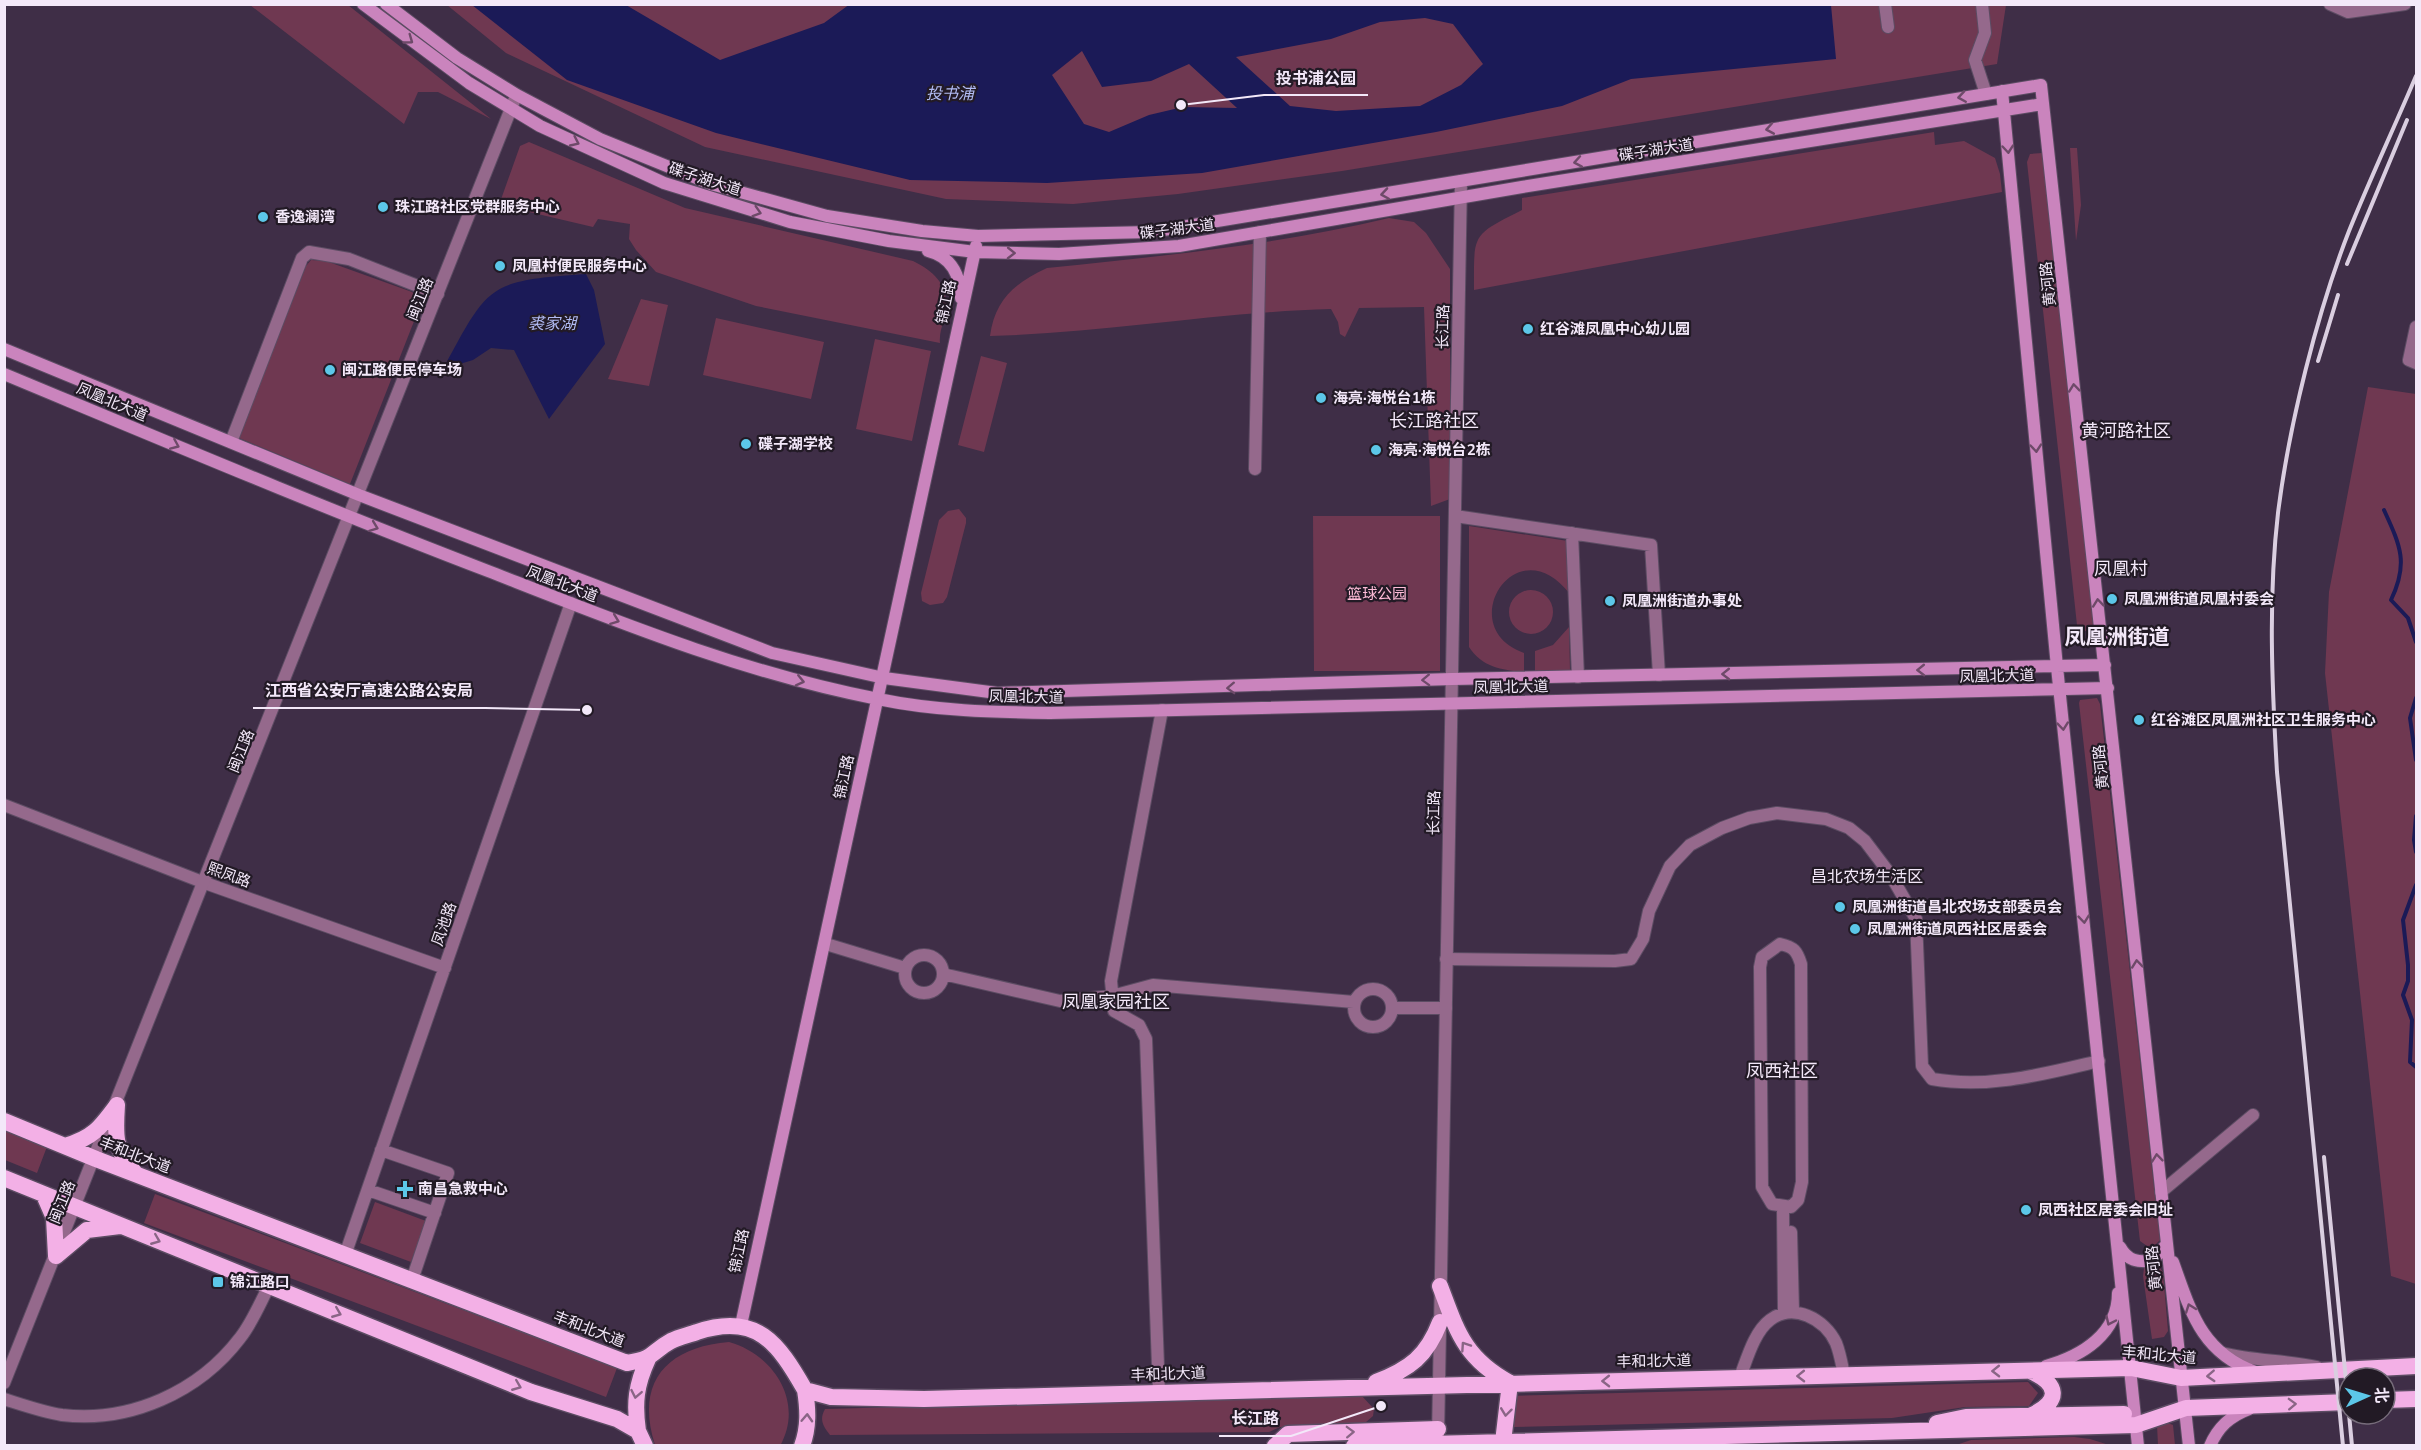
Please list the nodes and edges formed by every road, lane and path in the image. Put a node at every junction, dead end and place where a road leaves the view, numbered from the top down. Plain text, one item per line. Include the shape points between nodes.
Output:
1 (363, 4) edge
2 (386, 4) edge
3 (1885, 4) edge
4 (1982, 4) edge
5 (2330, 4) edge
6 (2405, 4) edge
7 (1888, 27) dead end
8 (2041, 85) joint
9 (2002, 91) junction
10 (1986, 94) junction
11 (517, 95) junction
12 (2043, 104) junction
13 (511, 108) junction
14 (2004, 110) junction
15 (1461, 181) junction
16 (1460, 197) junction
17 (1260, 232) junction
18 (978, 236) junction
19 (889, 241) junction
20 (975, 252) junction
21 (438, 294) junction
22 (961, 315) junction
23 (2416, 327) edge
24 (4, 349) edge
25 (2416, 363) edge
26 (4, 374) edge
27 (231, 442) junction
28 (1255, 469) dead end
29 (359, 495) junction
30 (1455, 516) junction
31 (350, 518) junction
32 (1572, 533) junction
33 (572, 603) junction
34 (2105, 665) junction
35 (2057, 667) junction
36 (1659, 675) junction
37 (1578, 677) junction
38 (884, 678) junction
39 (1452, 680) junction
40 (2108, 688) junction
41 (2060, 690) junction
42 (879, 700) junction
43 (1452, 703) junction
44 (1162, 711) junction
45 (4, 805) edge
46 (205, 883) junction
47 (825, 944) junction
48 (1446, 959) junction
49 (445, 968) junction
50 (905, 968) junction
51 (943, 974) junction
52 (1112, 996) junction
53 (1354, 1002) junction
54 (1392, 1008) junction
55 (1446, 1008) junction
56 (2099, 1061) junction
57 (117, 1105) junction
58 (2253, 1115) dead end
59 (4, 1121) edge
60 (64, 1146) junction
61 (381, 1150) junction
62 (96, 1159) junction
63 (137, 1175) junction
64 (4, 1178) edge
65 (368, 1190) junction
66 (2161, 1192) junction
67 (44, 1195) junction
68 (75, 1207) junction
69 (1787, 1208) junction
70 (435, 1213) junction
71 (121, 1226) junction
72 (2118, 1244) junction
73 (2167, 1244) junction
74 (345, 1255) junction
75 (56, 1256) junction
76 (412, 1280) junction
77 (269, 1286) junction
78 (1440, 1286) junction
79 (1789, 1312) junction
80 (1440, 1322) junction
81 (741, 1325) junction
82 (2218, 1352) junction
83 (648, 1359) junction
84 (2416, 1360) edge
85 (2416, 1366) edge
86 (2131, 1368) junction
87 (2029, 1370) junction
88 (2260, 1374) junction
89 (1844, 1375) junction
90 (1740, 1377) junction
91 (2181, 1378) junction
92 (4, 1383) edge
93 (1509, 1383) junction
94 (1438, 1385) junction
95 (1362, 1387) junction
96 (805, 1390) junction
97 (1159, 1393) junction
98 (4, 1399) edge
99 (2416, 1399) edge
100 (2397, 1400) edge
101 (2337, 1402) edge
102 (2258, 1405) junction
103 (2186, 1408) junction
104 (2031, 1416) junction
105 (2135, 1420) junction
106 (1892, 1431) junction
107 (642, 1438) edge
108 (1438, 1439) edge
109 (1843, 1439) edge
110 (1744, 1440) edge
111 (1499, 1444) edge
112 (802, 1446) edge
113 (1275, 1446) edge
114 (1355, 1446) edge
115 (2138, 1446) edge
116 (2189, 1446) edge
117 (2210, 1446) edge

1 -> 13 main road, 碟子湖大道 via 469,83
2 - 11 main road, 碟子湖大道 via 457,58
3 - 7 street
4 - 10 street via 1985,33 1975,60
5 - 6 street via 2348,12
8 - 9 main road, 碟子湖大道
8 - 12 main road, 黄河路
9 - 10 main road, 碟子湖大道
9 - 14 main road, 黄河路
10 -> 15 main road, 碟子湖大道
11 - 13 street, 闽江路
11 - 18 main road, 碟子湖大道 via 600,139 711,184 827,216
12 - 14 main road, 碟子湖大道
34 -> 12 main road, 黄河路
13 -> 19 main road, 碟子湖大道 via 540,126 664,183 790,222
13 - 21 street, 闽江路
14 - 16 main road, 碟子湖大道
14 -> 35 main road, 黄河路
15 - 16 street, 长江路
15 -> 18 main road, 碟子湖大道 via 1151,232
16 - 17 main road, 碟子湖大道
16 - 30 street, 长江路
20 -> 17 main road, 碟子湖大道 via 1059,254 1158,247
17 - 28 street
18 - 20 main road, 锦江路
19 - 20 main road, 碟子湖大道
19 - 22 main road via 937,253 946,259 957,274
20 - 22 main road, 锦江路
21 - 27 street via 349,259 309,252 302,258
21 - 29 street, 闽江路
22 - 38 main road, 锦江路
23 - 25 street via 2409,360
24 - 27 main road, 凤凰北大道
26 -> 31 main road, 凤凰北大道
27 - 29 main road, 凤凰北大道
29 - 31 street, 闽江路
29 - 38 main road, 凤凰北大道 via 772,653
30 - 32 street
30 - 39 street, 长江路
31 -> 33 main road, 凤凰北大道
31 - 46 street, 闽江路
32 - 36 street via 1651,545
32 - 37 street
33 -> 42 main road, 凤凰北大道 via 773,675
33 - 49 street, 凤池路
34 - 35 main road, 凤凰北大道
34 - 40 main road, 黄河路
35 -> 36 main road, 凤凰北大道
35 - 41 main road, 黄河路
36 - 37 main road, 凤凰北大道
37 - 39 main road, 凤凰北大道
39 -> 38 main road, 凤凰北大道 via 997,693
38 - 42 main road, 锦江路
39 - 43 street, 长江路
40 - 41 main road, 凤凰北大道
66 -> 40 main road, 黄河路
41 - 43 main road, 凤凰北大道
41 -> 56 main road, 黄河路
42 - 44 main road, 凤凰北大道 via 960,711
42 - 47 main road, 锦江路
43 - 44 main road, 凤凰北大道
43 - 48 street, 长江路
44 - 52 street via 1111,981
45 - 46 street, 熙凤路
46 - 49 street, 熙凤路
46 - 57 street, 闽江路
47 - 50 street
47 - 81 main road, 锦江路
48 - 55 street, 长江路
48 - 56 street via 1631,959 1643,939 1649,911 1670,866 1690,845 1749,818 1777,813 1804,815 1849,828 1865,841 1916,919 1922,1066 1932,1079 2026,1079
49 - 61 street, 凤池路
50 - 51 street via 912,958 930,955 940,962
50 - 51 street via 909,987 921,993 934,991
51 - 52 street via 1060,1001
52 - 53 street via 1153,986
52 - 97 street via 1114,1011 1139,1024 1146,1039
53 - 54 street via 1361,992 1373,988 1384,992
53 - 54 street via 1358,1021 1370,1027 1388,1020
54 - 55 street
55 - 78 street, 长江路
56 - 72 main road, 黄河路
57 - 60 highway via 99,1130 86,1140
57 - 62 street, 闽江路
57 - 63 highway via 115,1136 120,1156
58 - 66 street
59 - 60 highway, 丰和北大道
60 - 62 highway, 丰和北大道
61 - 65 street, 凤池路
61 - 70 street via 448,1173
62 - 63 highway, 丰和北大道
62 - 68 street, 闽江路
63 - 74 highway, 丰和北大道
64 - 67 highway
65 - 70 street
65 - 74 street, 凤池路
66 - 73 main road, 黄河路
67 - 68 highway
67 - 75 highway via 54,1218
68 - 71 highway
68 - 75 street, 闽江路
69 - 69 street via 1798,1200 1802,1182 1801,964 1792,946 1780,944 1762,957 1760,967 1762,1187 1772,1204
69 - 79 street
70 - 76 street
71 - 75 highway via 87,1230
71 -> 77 highway
72 - 73 main road via 2125,1257 2141,1262 2152,1261
72 - 86 main road, 黄河路
72 -> 87 main road via 2118,1303 2108,1328 2074,1356
82 -> 73 main road via 2196,1325
73 - 91 main road, 黄河路
74 - 76 highway, 丰和北大道
75 - 92 street, 闽江路
76 - 83 highway, 丰和北大道 via 627,1363
77 - 98 street via 242,1337 222,1360 172,1396 110,1415 84,1416 60,1414
77 -> 107 highway via 531,1392 617,1419
78 - 80 street, 长江路
93 -> 78 highway via 1473,1358 1460,1339
79 - 89 street via 1814,1318 1827,1328 1836,1344
79 - 90 street via 1771,1319 1761,1330
80 - 94 street, 长江路
80 - 95 highway via 1430,1346 1418,1358 1397,1374
81 - 83 highway via 713,1327 671,1341
81 - 96 highway via 770,1339
82 - 84 street via 2320,1368
82 - 88 main road
83 -> 107 highway via 634,1404
85 - 88 highway, 丰和北大道
86 - 87 highway, 丰和北大道
86 - 91 highway, 丰和北大道
86 - 105 main road, 黄河路
87 -> 89 highway, 丰和北大道
87 - 104 highway via 2043,1377 2053,1390 2053,1401
88 -> 91 highway, 丰和北大道
89 -> 90 highway, 丰和北大道
90 -> 93 highway, 丰和北大道
91 - 103 main road, 黄河路
93 - 94 highway, 丰和北大道
93 -> 111 highway
94 - 95 highway, 丰和北大道
94 - 108 street, 长江路
95 - 97 highway, 丰和北大道
96 - 97 highway, 丰和北大道 via 831,1397 924,1399
112 -> 96 highway via 807,1425
99 - 100 highway
102 -> 101 highway
102 - 103 highway
102 - 117 main road via 2225,1422
103 - 105 highway
103 - 116 main road, 黄河路
104 - 105 highway
104 - 106 highway via 1966,1417
105 - 106 highway
105 - 115 main road, 黄河路
106 - 109 highway
108 - 111 highway
113 -> 108 highway via 1288,1434
108 - 114 highway
109 - 110 highway
110 - 111 highway

